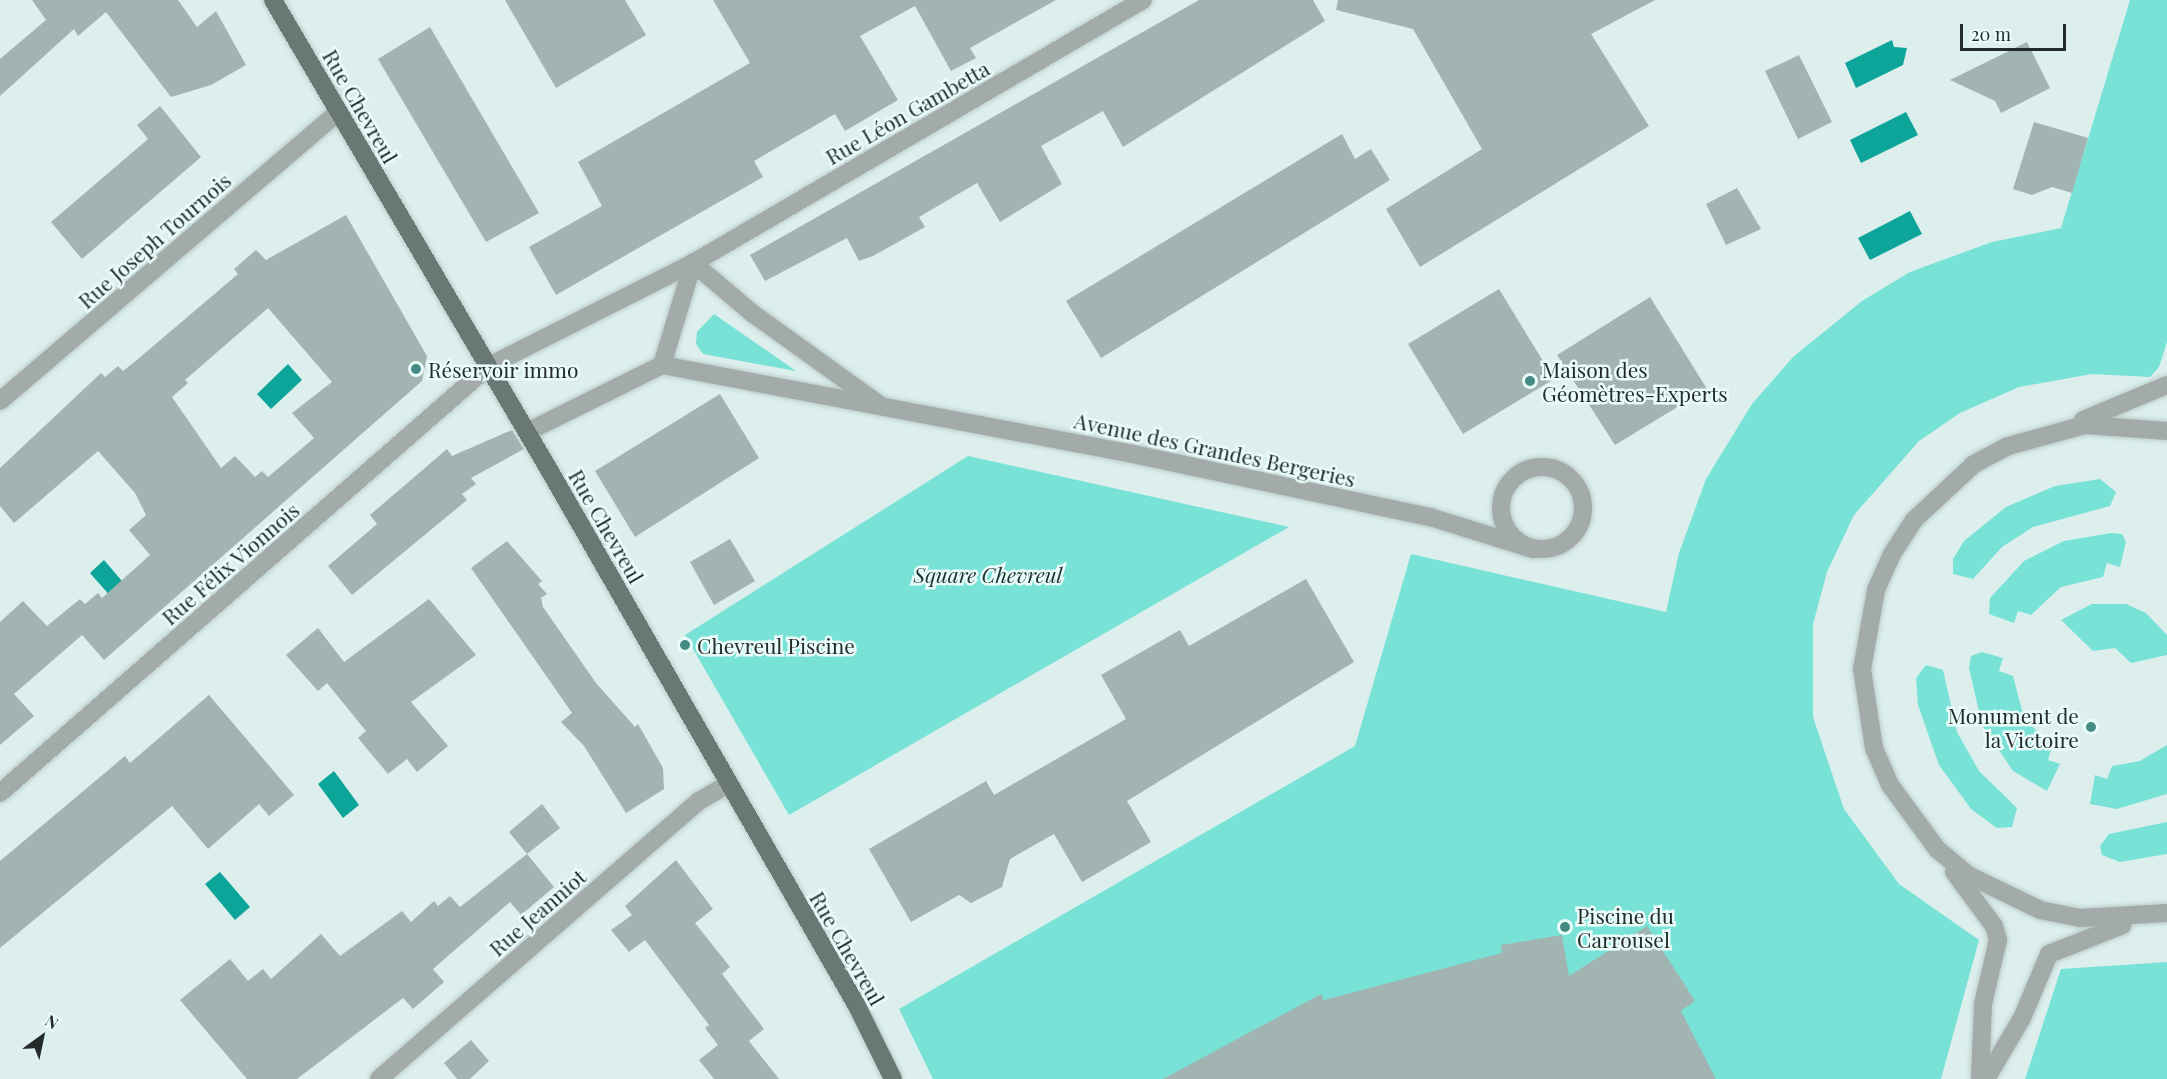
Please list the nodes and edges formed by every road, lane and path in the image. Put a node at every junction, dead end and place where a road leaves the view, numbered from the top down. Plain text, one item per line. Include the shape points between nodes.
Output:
1 (273, 0) edge
2 (1143, 0) edge
3 (338, 112) junction
4 (693, 263) junction
5 (662, 365) junction
6 (489, 366) junction
7 (2167, 385) edge
8 (0, 401) edge
9 (885, 408) junction
10 (2167, 431) edge
11 (527, 432) junction
12 (2046, 433) junction
13 (1533, 549) junction
14 (728, 784) junction
15 (0, 793) edge
16 (1911, 819) junction
17 (2167, 914) edge
18 (379, 1079) edge
19 (893, 1079) edge
20 (1980, 1079) edge
21 (1986, 1079) edge

1 - 3 main road, Rue Chevreul
2 - 4 street, Rue Léon Gambetta
3 - 6 main road, Rue Chevreul
3 - 8 street, Rue Joseph Tournois
4 - 5 street
4 - 6 street, Rue Léon Gambetta
4 - 9 street, Avenue des Grandes Bergeries via 752,313
5 - 9 street, Avenue des Grandes Bergeries
5 - 11 street
6 - 11 main road, Rue Chevreul
6 - 15 street, Rue Félix Vionnois
7 - 12 street
9 - 13 street, Avenue des Grandes Bergeries via 1419,515
10 - 12 street via 2085,425
11 - 14 main road, Rue Chevreul
12 - 16 street via 2008,446 1941,490 1908,528 1876,590 1862,669 1865,709 1874,748
13 - 13 street, Avenue des Grandes Bergeries via 1561,546 1581,526 1583,505 1577,484 1554,468 1540,467 1516,476 1502,499 1504,524
14 - 18 street, Rue Jeanniot via 699,801
14 - 19 main road, Rue Chevreul
16 - 17 street via 1968,875 2040,910 2115,919
16 - 20 street via 1996,933 1998,955 1983,1004
17 - 21 street via 2064,944 2049,954 2022,1018

